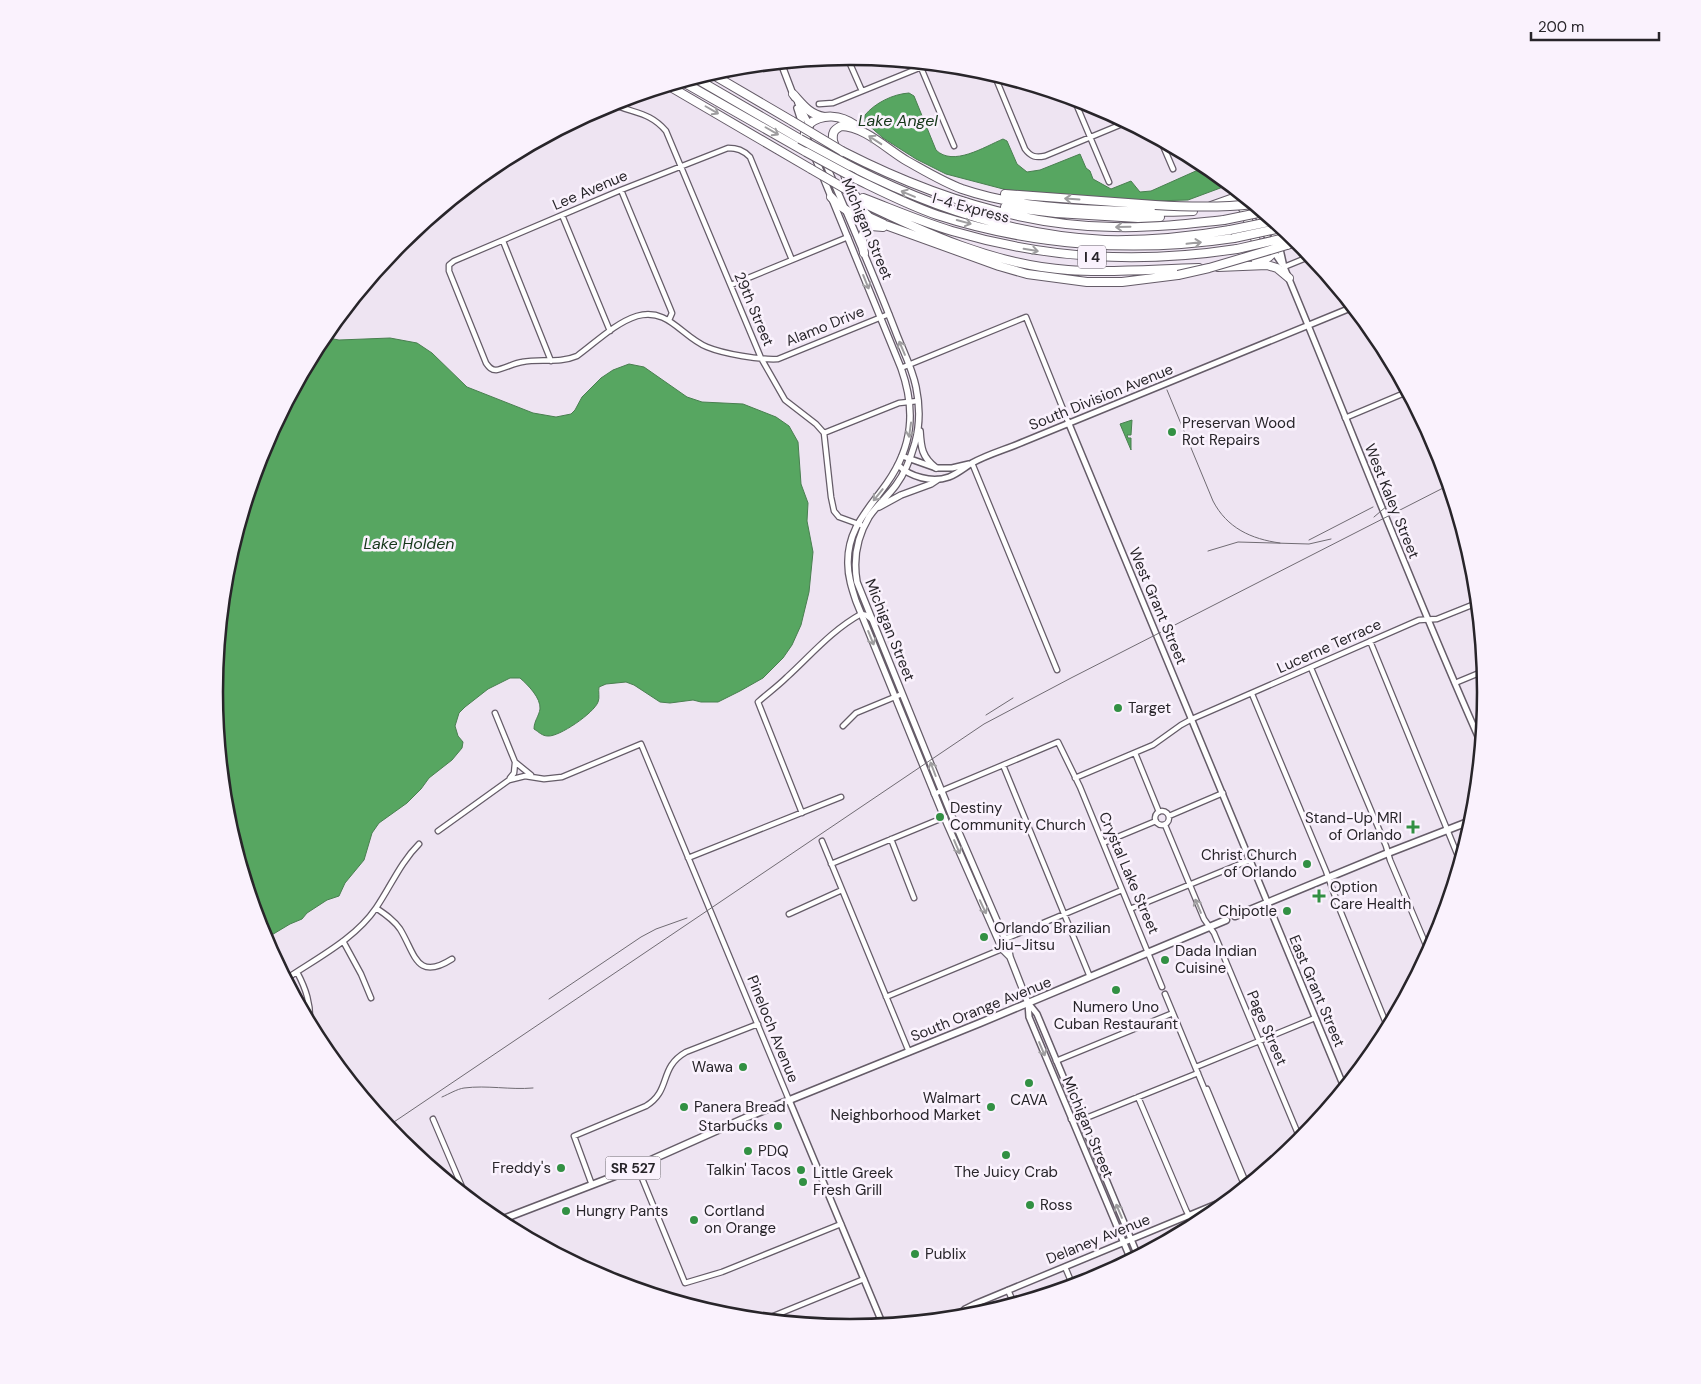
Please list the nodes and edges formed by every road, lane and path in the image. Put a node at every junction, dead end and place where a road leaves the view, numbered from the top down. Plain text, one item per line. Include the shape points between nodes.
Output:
1 (850, 65) edge
2 (913, 68) edge
3 (782, 69) edge
4 (922, 69) edge
5 (720, 79) edge
6 (703, 83) edge
7 (998, 83) edge
8 (690, 86) edge
9 (676, 90) edge
10 (862, 92) junction
11 (793, 94) junction
12 (818, 104) dead end
13 (625, 108) edge
14 (1078, 108) edge
15 (824, 117) junction
16 (809, 124) junction
17 (1118, 126) edge
18 (857, 129) junction
19 (803, 136) junction
20 (1090, 137) junction
21 (954, 146) dead end
22 (1165, 149) edge
23 (681, 166) junction
24 (923, 169) junction
25 (1173, 169) dead end
26 (1109, 182) dead end
27 (621, 190) junction
28 (854, 194) junction
29 (831, 197) junction
30 (1232, 198) edge
31 (1219, 202) junction
32 (1244, 205) edge
33 (982, 207) junction
34 (1193, 211) junction
35 (846, 212) junction
36 (562, 215) junction
37 (1258, 217) edge
38 (1259, 217) edge
39 (1261, 219) edge
40 (884, 224) junction
41 (1272, 228) edge
42 (1273, 229) edge
43 (1232, 234) junction
44 (914, 236) junction
45 (848, 237) junction
46 (1276, 239) junction
47 (503, 241) junction
48 (1285, 241) edge
49 (1285, 241) edge
50 (1274, 252) junction
51 (864, 253) junction
52 (1303, 259) edge
53 (792, 260) junction
54 (1249, 261) junction
55 (991, 263) junction
56 (1284, 266) junction
57 (1156, 271) junction
58 (1180, 272) junction
59 (1289, 278) junction
60 (731, 285) junction
61 (1347, 309) edge
62 (889, 314) junction
63 (880, 317) junction
64 (669, 320) junction
65 (1309, 325) junction
66 (610, 331) junction
67 (761, 358) junction
68 (551, 361) junction
69 (909, 364) junction
70 (902, 368) junction
71 (495, 370) joint
72 (1402, 394) edge
73 (909, 401) junction
74 (918, 401) junction
75 (1345, 418) junction
76 (920, 423) junction
77 (1069, 424) junction
78 (824, 433) junction
79 (902, 456) junction
80 (909, 459) junction
81 (972, 463) junction
82 (898, 465) junction
83 (936, 468) junction
84 (904, 471) junction
85 (936, 480) junction
86 (875, 510) junction
87 (857, 524) junction
88 (864, 527) junction
89 (1471, 605) edge
90 (861, 614) junction
91 (872, 619) junction
92 (1428, 620) junction
93 (1370, 641) junction
94 (1311, 668) junction
95 (1057, 670) dead end
96 (1477, 674) edge
97 (1454, 683) junction
98 (902, 694) junction
99 (1252, 694) junction
100 (894, 697) junction
101 (494, 713) dead end
102 (1192, 720) junction
103 (843, 726) dead end
104 (1476, 732) edge
105 (1135, 753) junction
106 (515, 762) junction
107 (1003, 765) junction
108 (531, 776) junction
109 (1075, 778) junction
110 (509, 780) junction
111 (942, 791) junction
112 (1223, 793) junction
113 (934, 794) junction
114 (841, 798) dead end
115 (1159, 812) junction
116 (802, 813) junction
117 (951, 814) junction
118 (1168, 816) junction
119 (944, 818) junction
120 (1156, 821) junction
121 (1463, 824) edge
122 (1165, 825) junction
123 (1448, 830) junction
124 (438, 831) dead end
125 (891, 839) junction
126 (822, 841) dead end
127 (1103, 843) junction
128 (419, 844) dead end
129 (1456, 852) edge
130 (1388, 853) junction
131 (688, 858) junction
132 (1250, 860) junction
133 (831, 864) junction
134 (1328, 878) junction
135 (982, 885) junction
136 (1190, 885) junction
137 (974, 888) junction
138 (842, 890) junction
139 (1122, 890) junction
140 (914, 898) dead end
141 (1267, 903) junction
142 (376, 908) junction
143 (1130, 909) junction
144 (789, 914) dead end
145 (1064, 914) junction
146 (1236, 916) joint
147 (1226, 920) joint
148 (1209, 927) junction
149 (996, 935) junction
150 (1005, 939) junction
151 (342, 941) junction
152 (1425, 943) edge
153 (1002, 949) junction
154 (1148, 952) junction
155 (1010, 957) junction
156 (452, 959) dead end
157 (297, 972) junction
158 (292, 975) edge
159 (1090, 977) junction
160 (1162, 986) dead end
161 (1165, 994) dead end
162 (886, 997) junction
163 (370, 998) dead end
164 (1028, 1003) junction
165 (310, 1008) edge
166 (1173, 1012) junction
167 (1315, 1018) junction
168 (1385, 1020) edge
169 (758, 1024) junction
170 (1259, 1041) junction
171 (909, 1052) junction
172 (1056, 1061) junction
173 (1196, 1067) junction
174 (1198, 1073) junction
175 (1341, 1082) edge
176 (1138, 1097) junction
177 (789, 1100) junction
178 (433, 1119) dead end
179 (1071, 1119) junction
180 (1081, 1120) junction
181 (1297, 1132) edge
182 (637, 1166) junction
183 (1101, 1170) junction
184 (1094, 1173) junction
185 (458, 1180) edge
186 (1243, 1180) edge
187 (592, 1185) junction
188 (1203, 1210) edge
189 (1189, 1216) junction
190 (508, 1217) edge
191 (841, 1224) junction
192 (1131, 1239) junction
193 (1123, 1242) junction
194 (1136, 1250) edge
195 (1128, 1254) edge
196 (1065, 1266) junction
197 (864, 1279) junction
198 (1070, 1279) edge
199 (1008, 1290) junction
200 (1012, 1298) edge
201 (969, 1308) edge
202 (776, 1315) edge
203 (881, 1318) edge

1 - 10 street
2 - 10 street
3 - 11 main road, Michigan Street
4 - 21 street
5 - 33 highway, I 4, bridge via 842,151 899,178
6 - 19 highway, I-4 Express
7 - 20 street via 1025,149 1033,157 1045,156
8 -> 43 highway, I-4 Express, bridge via 854,178 937,215 1020,236 1112,246 1186,244
9 -> 28 highway, I 4, bridge
10 - 12 street via 831,104
11 - 15 highway via 808,110
11 - 16 main road, Michigan Street
11 - 19 main road, Michigan Street
13 - 23 street, 29th Street via 659,122
14 - 20 street
15 - 16 highway
15 - 18 highway via 843,118
16 - 19 highway
16 - 35 main road, Michigan Street
17 - 20 street
24 -> 18 highway
18 - 40 highway via 841,126 832,134 833,141 855,203 869,217
19 - 29 main road, Michigan Street
43 -> 19 highway, I-4 Express, bridge via 1104,240 1042,233 980,219 892,188
20 - 26 street
22 - 25 street
23 - 27 street, Lee Avenue
23 - 53 street, Lee Avenue via 720,149 737,148 745,152 750,157
23 - 60 street, 29th Street
32 -> 24 highway, bridge via 1185,207 1013,196 980,190
24 - 34 highway via 986,196 1028,204 1135,212
27 - 36 street, Lee Avenue
27 - 64 street via 670,308
28 -> 48 highway, I 4, bridge via 949,230 1049,253 1141,258 1189,255
28 - 57 highway via 859,200 931,235 992,256 1067,270
29 - 35 highway
29 - 45 main road, Michigan Street
30 - 31 highway
31 - 34 highway
31 - 54 highway via 1236,200 1244,210 1258,246 1255,258
33 - 34 highway via 1138,218
38 -> 33 highway, I 4, bridge via 1178,225 1114,227 1043,220
35 - 40 highway
35 - 51 main road, Michigan Street
36 - 47 street, Lee Avenue
36 - 66 street
37 - 50 street, West Kaley Street
39 - 43 highway, I-4 Express, bridge
40 - 44 highway
41 - 46 street, West Kaley Street
42 - 43 highway, I-4 Express, bridge
44 - 51 highway via 871,226 862,236
44 - 55 highway
45 - 53 street
45 -> 63 main road, Michigan Street
46 - 50 highway
46 - 56 street, West Kaley Street
47 - 68 street
47 - 71 street, Lee Avenue via 449,265 486,363
49 - 58 highway, bridge via 1209,268
50 - 54 highway via 1266,259
50 - 56 street, West Kaley Street
51 - 62 main road, Michigan Street
52 - 56 street
53 - 60 street
54 - 58 highway
55 - 57 highway via 1034,272 1085,277
55 - 58 highway via 1027,274 1087,282 1135,282
56 - 59 street, West Kaley Street
57 - 58 highway
58 - 59 highway via 1266,265 1277,268
59 - 65 street, West Kaley Street
60 - 67 street, 29th Street
61 - 65 street, South Division Avenue
62 - 63 street, Alamo Drive
69 -> 62 main road, Michigan Street
63 - 67 street, Alamo Drive via 778,359
63 - 70 main road, Michigan Street
64 - 66 street, Alamo Drive via 654,315 638,316
64 - 67 street, Alamo Drive via 705,347
65 - 75 street, West Kaley Street
65 - 77 street, South Division Avenue
66 - 68 street, Alamo Drive via 577,356 560,362
67 - 78 street, 29th Street via 785,400
68 - 71 street, Alamo Drive via 522,362
69 - 70 street
69 - 74 main road, Michigan Street
69 - 77 street, West Grant Street via 1026,317
70 - 73 main road, Michigan Street
72 - 75 street
73 - 74 street
73 - 78 street
73 -> 79 main road, Michigan Street via 911,423
74 - 76 main road, Michigan Street
75 - 92 street, West Kaley Street
76 - 80 main road, Michigan Street
76 - 83 main road via 923,455
77 - 81 street, South Division Avenue
77 - 102 street, West Grant Street
78 - 87 street via 832,506 839,517
79 - 80 street, South Division Avenue
79 - 82 main road, Michigan Street
80 - 83 street, South Division Avenue
80 - 84 main road, Michigan Street
81 - 83 street, South Division Avenue
81 - 85 street, South Division Avenue via 949,477
81 - 95 street
82 - 84 street
82 -> 87 main road, Michigan Street
83 - 85 street
84 - 85 street
84 - 86 main road, Michigan Street
85 - 86 main road
86 - 88 main road, Michigan Street
87 - 88 street
87 - 90 main road, Michigan Street via 848,562 849,579
88 - 91 main road, Michigan Street via 854,565 856,582
89 - 92 street, Lucerne Terrace
90 - 91 street
90 -> 100 main road, Michigan Street
90 - 116 street via 822,642 758,702
91 - 98 main road, Michigan Street
92 - 93 street, Lucerne Terrace via 1419,620
92 - 97 street, West Kaley Street
93 - 94 street, Lucerne Terrace
93 - 123 street
94 - 99 street, Lucerne Terrace
94 - 130 street
96 - 97 street
97 - 104 street, West Kaley Street
98 - 100 street
111 -> 98 main road, Michigan Street
99 - 102 street, Lucerne Terrace
99 - 134 street
100 - 103 street via 856,713
100 - 113 main road, Michigan Street
101 - 106 street
102 - 105 street, Lucerne Terrace via 1161,741
102 - 112 street, West Grant Street
105 - 109 street, Lucerne Terrace
105 - 115 street
106 - 108 street
106 - 110 street via 514,773
107 - 109 street, Crystal Lake Street via 1058,742
107 - 111 street
107 - 145 street
108 - 110 street
108 - 131 street, Pineloch Avenue via 562,778 640,744
109 - 127 street, Crystal Lake Street
110 - 124 street
111 - 113 street
111 - 117 main road, Michigan Street
112 - 118 street
112 - 132 street, West Grant Street
113 - 119 main road, Michigan Street
114 - 116 street
115 - 118 street
115 - 120 street
116 - 131 street
117 - 119 street
117 - 135 main road, Michigan Street
118 - 122 street
119 - 125 street
119 -> 137 main road, Michigan Street
120 - 122 street
120 - 127 street
121 - 123 main road, South Orange Avenue / SR 527
122 - 136 street, Page Street
123 - 129 street
123 - 130 main road, South Orange Avenue / SR 527
125 - 133 street
125 - 140 street
126 - 133 street
127 - 139 street, Crystal Lake Street
128 - 142 street via 408,854
130 - 134 main road, South Orange Avenue / SR 527
130 - 152 street
131 - 169 street, Pineloch Avenue
132 - 136 street
132 - 141 street, West Grant Street
133 - 138 street
134 - 141 main road, South Orange Avenue / SR 527
134 - 168 street
135 - 137 main road
135 - 150 main road, Michigan Street
136 - 143 street
148 -> 136 street, Page Street
137 -> 149 main road, Michigan Street
138 - 144 street
138 - 162 street
139 - 143 street, Crystal Lake Street
139 - 145 street
141 - 146 main road, South Orange Avenue / SR 527
141 - 167 street, East Grant Street
142 - 151 street
142 - 156 street via 399,928 418,963 433,968
143 - 154 street, Crystal Lake Street
145 - 150 street
145 - 159 street
146 - 147 main road, South Orange Avenue / SR 527
147 - 148 main road, South Orange Avenue / SR 527
148 - 154 main road, South Orange Avenue / SR 527
148 - 170 street, Page Street
149 - 150 main road
149 - 153 main road, Michigan Street
150 - 155 main road, Michigan Street
151 - 157 street
151 - 163 street via 361,974
153 - 155 main road, Michigan Street
153 - 162 street
154 - 159 main road, South Orange Avenue / SR 527
154 - 160 street, Crystal Lake Street
155 - 164 main road, Michigan Street
157 - 158 street
157 - 165 street via 308,995
159 - 164 main road, South Orange Avenue / SR 527
161 - 166 street
162 - 171 street
164 - 171 main road, South Orange Avenue / SR 527
164 - 172 street, Michigan Street via 1037,1014
164 -> 179 street, Michigan Street via 1029,1017
166 - 172 street
166 - 173 street
167 - 170 street
167 - 175 street, East Grant Street
169 - 177 street, Pineloch Avenue
169 - 187 street via 676,1058 655,1101 574,1136
170 - 173 street
170 - 181 street, Page Street
171 - 177 main road, South Orange Avenue / SR 527
172 - 180 street, Michigan Street
173 - 174 street
174 - 176 street
174 - 186 street
176 - 180 street
176 - 189 street
177 - 182 main road, South Orange Avenue / SR 527
177 - 191 street, Pineloch Avenue
178 - 185 street
179 - 180 street
179 - 184 street, Michigan Street
180 - 183 street, Michigan Street
182 - 187 main road, South Orange Avenue / SR 527
182 - 191 street via 685,1283 722,1272
183 - 184 street
192 -> 183 street, Michigan Street
184 - 193 street, Michigan Street
187 - 190 main road, South Orange Avenue / SR 527
188 - 189 street, Delaney Avenue
189 - 192 street, Delaney Avenue
191 - 197 street, Pineloch Avenue
192 - 193 street, Delaney Avenue
192 - 194 street, Michigan Street
193 - 195 street, Michigan Street
193 - 196 street, Delaney Avenue
196 - 198 street
196 - 199 street, Delaney Avenue
197 - 202 street
197 - 203 street, Pineloch Avenue
199 - 200 street
199 - 201 street, Delaney Avenue

